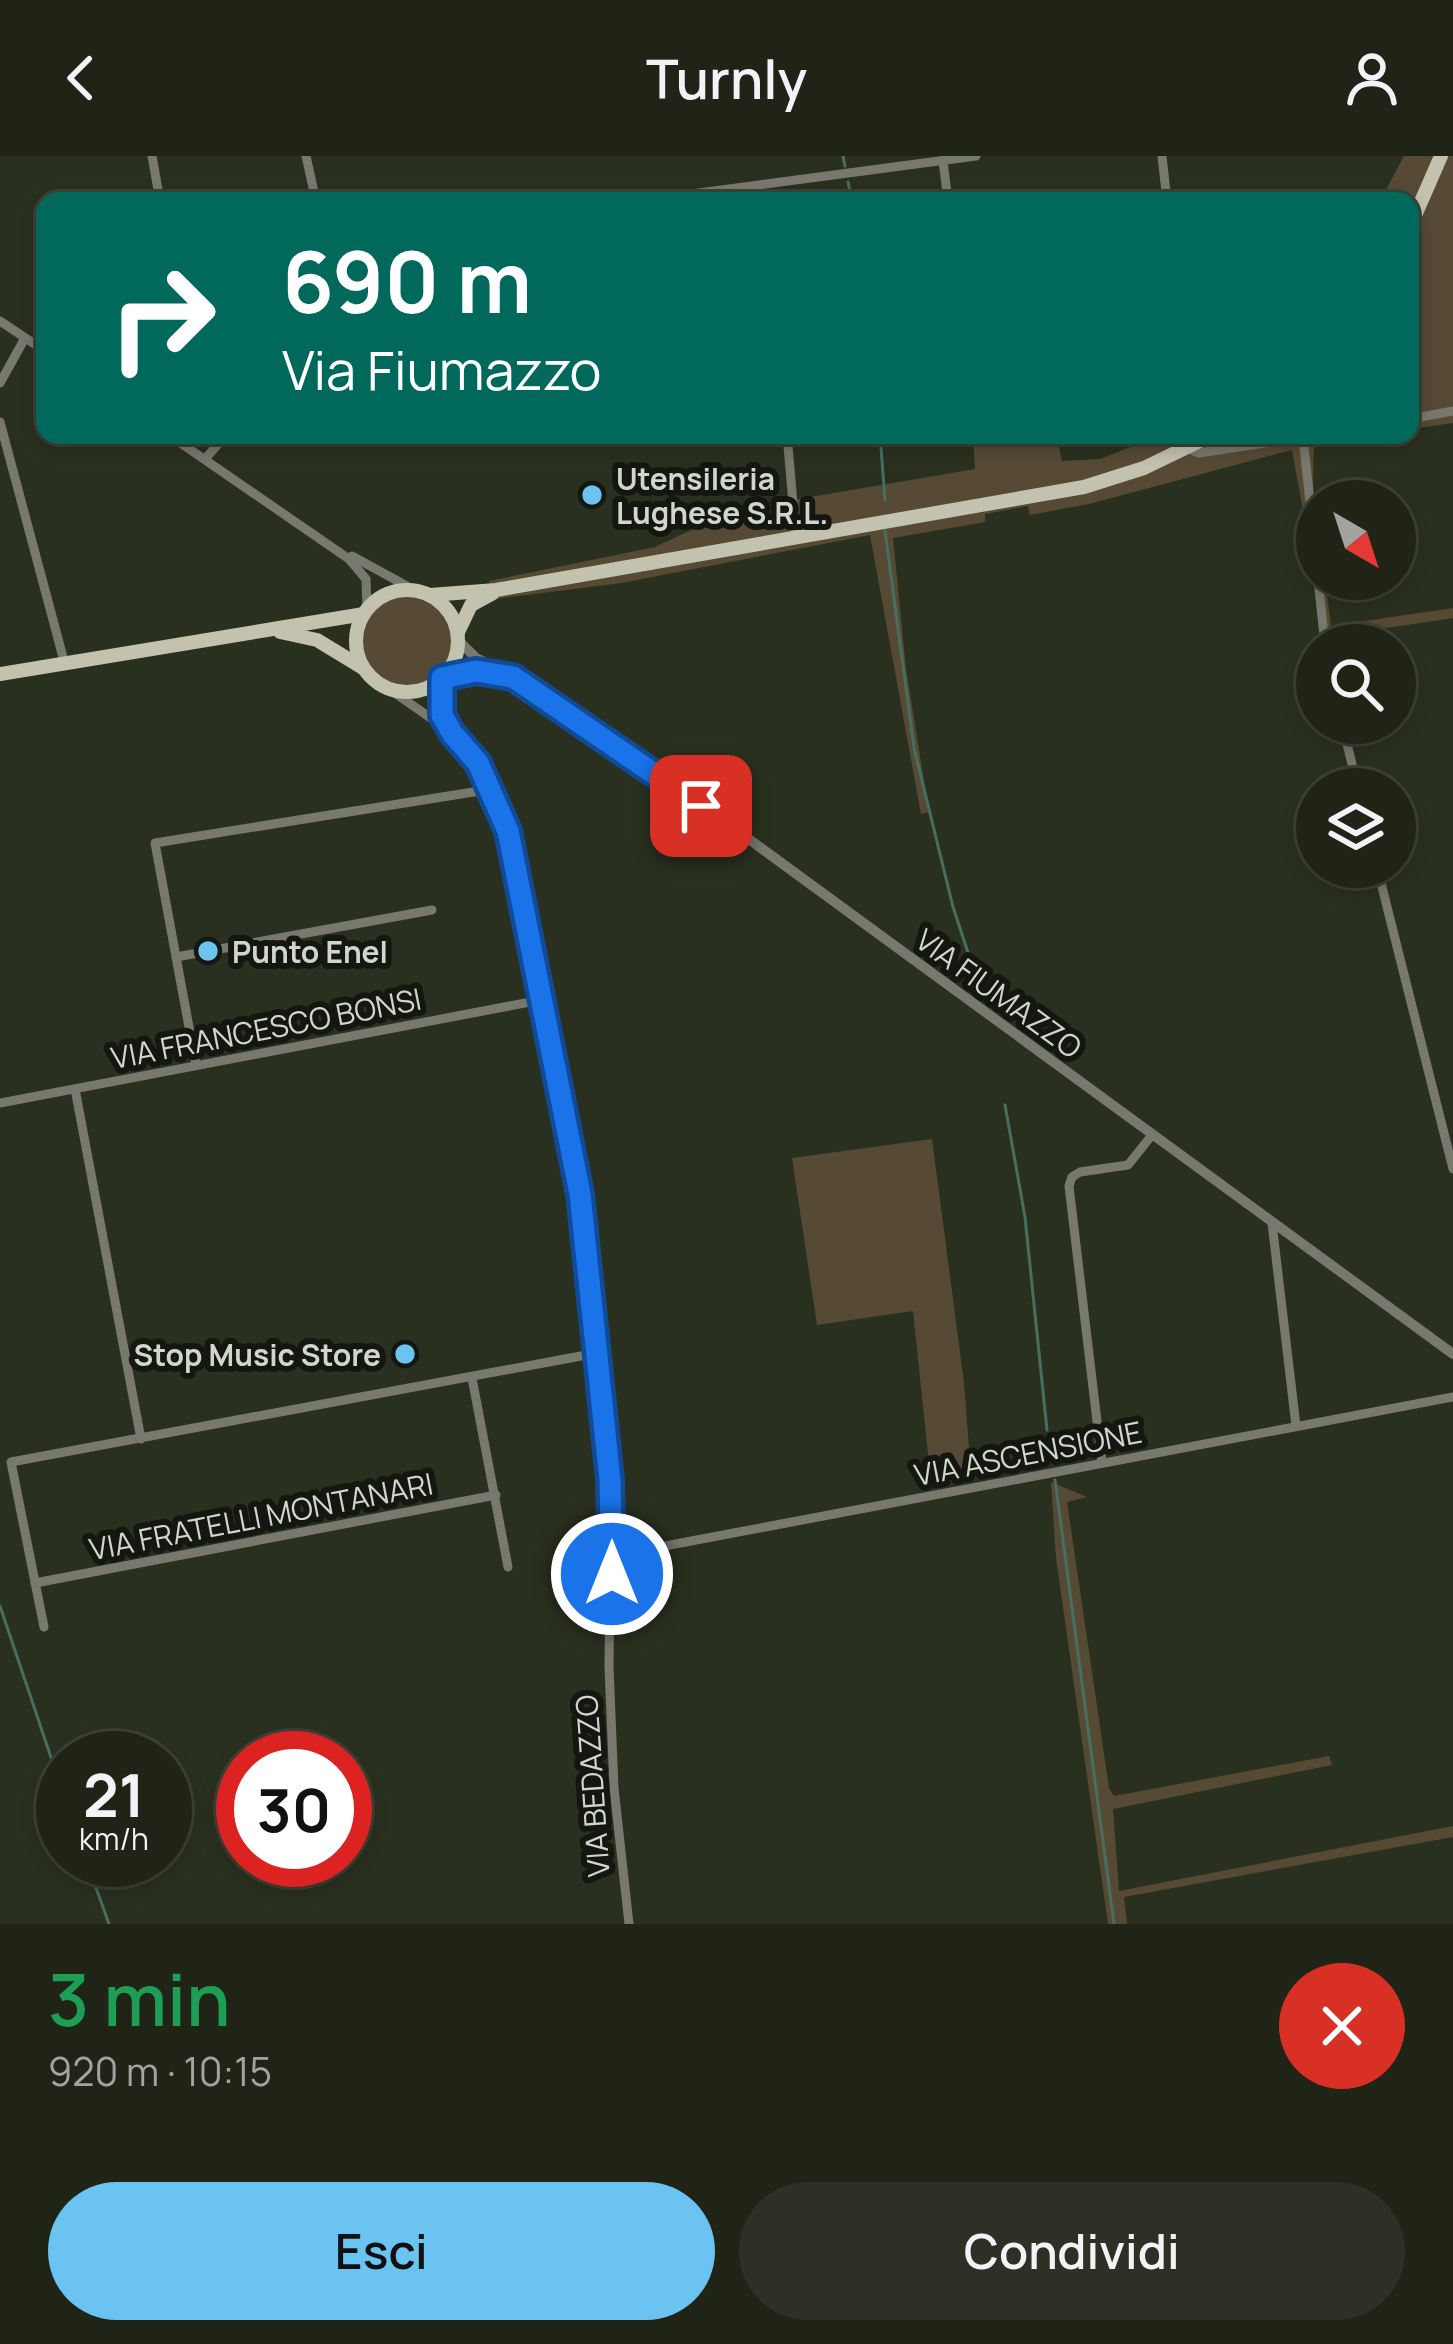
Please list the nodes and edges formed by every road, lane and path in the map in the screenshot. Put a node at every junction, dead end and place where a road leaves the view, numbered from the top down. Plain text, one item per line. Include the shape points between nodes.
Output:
1 (152, 156) edge
2 (306, 156) edge
3 (976, 156) edge
4 (1162, 156) edge
5 (1441, 156) edge
6 (943, 161) junction
7 (766, 185) junction
8 (158, 192) edge
9 (314, 192) edge
10 (710, 192) edge
11 (767, 192) edge
12 (948, 192) edge
13 (1167, 192) edge
14 (1419, 206) edge
15 (0, 321) edge
16 (26, 338) junction
17 (36, 345) edge
18 (0, 383) edge
19 (1453, 411) edge
20 (1419, 417) edge
21 (0, 422) edge
22 (182, 444) edge
23 (218, 444) edge
24 (789, 444) edge
25 (1196, 444) edge
26 (1261, 444) edge
27 (1304, 444) edge
28 (1189, 448) junction
29 (205, 459) junction
30 (1308, 480) edge
31 (796, 537) junction
32 (331, 544) junction
33 (509, 587) junction
34 (423, 593) junction
35 (366, 612) junction
36 (239, 633) junction
37 (458, 636) junction
38 (64, 662) junction
39 (364, 668) junction
40 (0, 674) edge
41 (444, 677) junction
42 (513, 677) junction
43 (389, 688) junction
44 (452, 733) junction
45 (492, 789) junction
46 (1382, 888) edge
47 (431, 910) dead end
48 (176, 957) junction
49 (542, 1000) junction
50 (196, 1065) junction
51 (75, 1089) junction
52 (0, 1102) edge
53 (1152, 1135) junction
54 (1453, 1169) edge
55 (1272, 1223) junction
56 (598, 1353) junction
57 (1453, 1354) edge
58 (472, 1378) junction
59 (1453, 1397) edge
60 (1296, 1426) junction
61 (141, 1438) junction
62 (1102, 1463) junction
63 (496, 1495) junction
64 (612, 1556) junction
65 (508, 1567) dead end
66 (34, 1583) junction
67 (44, 1627) dead end
68 (628, 1924) edge

1 - 8 street
2 - 9 street
3 - 6 street
4 - 13 street
5 - 14 main road
6 - 7 street
6 - 12 street
7 - 10 street
7 - 11 street
15 - 16 street
16 - 17 street
16 - 18 street
19 - 20 street
21 - 38 street
22 - 29 street
23 - 29 street
24 - 31 street
25 - 28 main road
26 - 28 street
27 - 30 street
28 - 31 main road via 1084,487
29 - 32 street
31 - 33 main road
32 - 34 street
32 - 35 street via 364,574
33 - 34 main road
33 - 37 main road via 471,605
34 - 35 main road via 384,596
34 - 37 main road via 445,607
35 - 36 main road
35 - 39 main road via 357,635
36 - 38 main road
36 - 39 main road via 304,635
37 - 41 main road
37 - 42 street, VIA FIUMAZZO via 476,658
38 - 40 main road
39 - 43 main road
41 - 42 street
41 - 43 main road via 421,690
41 - 44 street, VIA BEDAZZO via 440,707
42 - 53 street, VIA FIUMAZZO
43 - 44 street, VIA BEDAZZO
44 - 45 street, VIA BEDAZZO
45 - 48 street via 155,843
45 - 49 street, VIA BEDAZZO via 521,883
46 - 54 street
47 - 48 street
48 - 50 street
49 - 50 street, VIA FRANCESCO BONSI
49 - 56 street, VIA BEDAZZO via 580,1194
50 - 51 street, VIA FRANCESCO BONSI
51 - 52 street, VIA FRANCESCO BONSI
51 - 61 street
53 - 55 street, VIA FIUMAZZO
53 - 62 street via 1128,1165 1080,1172 1069,1186
55 - 57 street, VIA FIUMAZZO
55 - 60 street
56 - 58 street
56 - 64 street, VIA BEDAZZO
58 - 61 street
58 - 63 street
59 - 60 street, VIA ASCENSIONE
60 - 62 street, VIA ASCENSIONE
61 - 66 street via 11,1462
62 - 64 street, VIA ASCENSIONE
63 - 65 street
63 - 66 street, VIA FRATELLI MONTANARI
64 - 68 street, VIA BEDAZZO via 614,1787
66 - 67 street

